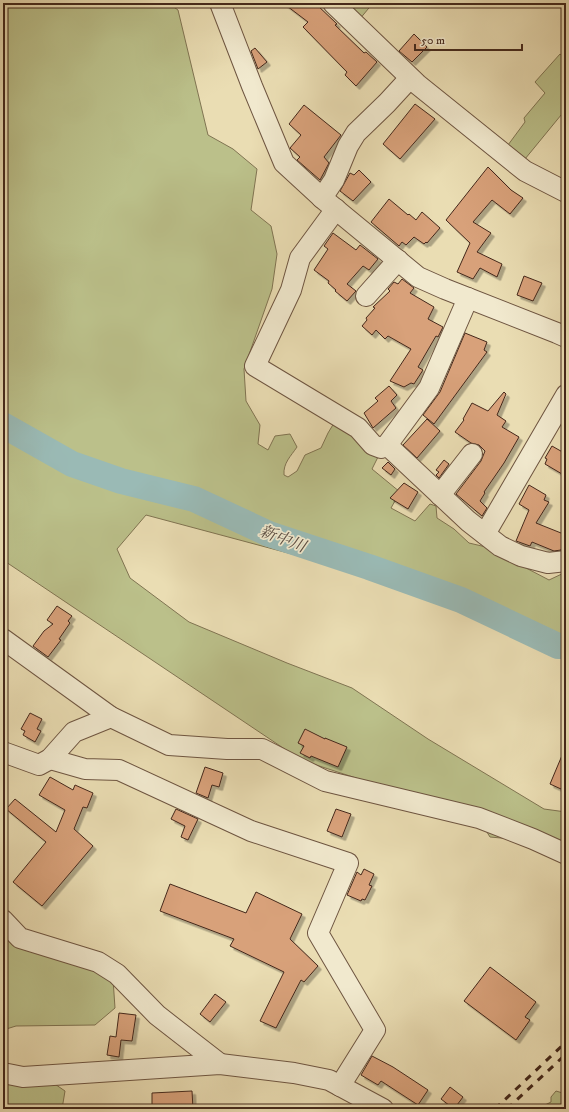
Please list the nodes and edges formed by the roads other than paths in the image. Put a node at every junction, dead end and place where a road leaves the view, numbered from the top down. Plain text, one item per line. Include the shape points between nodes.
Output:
1 (220, 3) edge
2 (333, 3) edge
3 (410, 78) junction
4 (566, 192) edge
5 (329, 203) junction
6 (398, 260) junction
7 (366, 296) dead end
8 (468, 298) junction
9 (566, 337) edge
10 (566, 395) edge
11 (387, 445) junction
12 (472, 454) dead end
13 (440, 495) junction
14 (485, 534) junction
15 (566, 561) edge
16 (3, 639) edge
17 (111, 717) junction
18 (3, 752) edge
19 (50, 759) junction
20 (566, 854) edge
21 (3, 920) edge
22 (220, 1064) junction
23 (3, 1073) edge
24 (340, 1086) junction
25 (383, 1109) edge

1 - 5 street via 284,163
2 - 3 street
3 - 4 street via 525,171
3 - 5 street via 356,133 334,180
5 - 6 street
5 - 11 street via 300,258 291,290 256,366 358,428 373,445 381,448
6 - 7 street
6 - 8 street via 418,277
8 - 9 street
8 - 11 street via 429,388
10 - 14 street
11 - 13 street
12 - 13 street
13 - 14 street
14 - 15 street via 500,546 521,556 548,563
16 - 17 street
17 - 19 street via 74,732
17 - 20 street via 169,745 262,749 324,781 478,818
18 - 19 street via 39,765
19 - 24 street via 85,770 119,770 251,831 348,862 318,933 375,1030
21 - 22 street via 20,938 98,962 117,974 157,1016
22 - 23 street via 24,1077
22 - 24 street via 294,1073 329,1080
24 - 25 street

